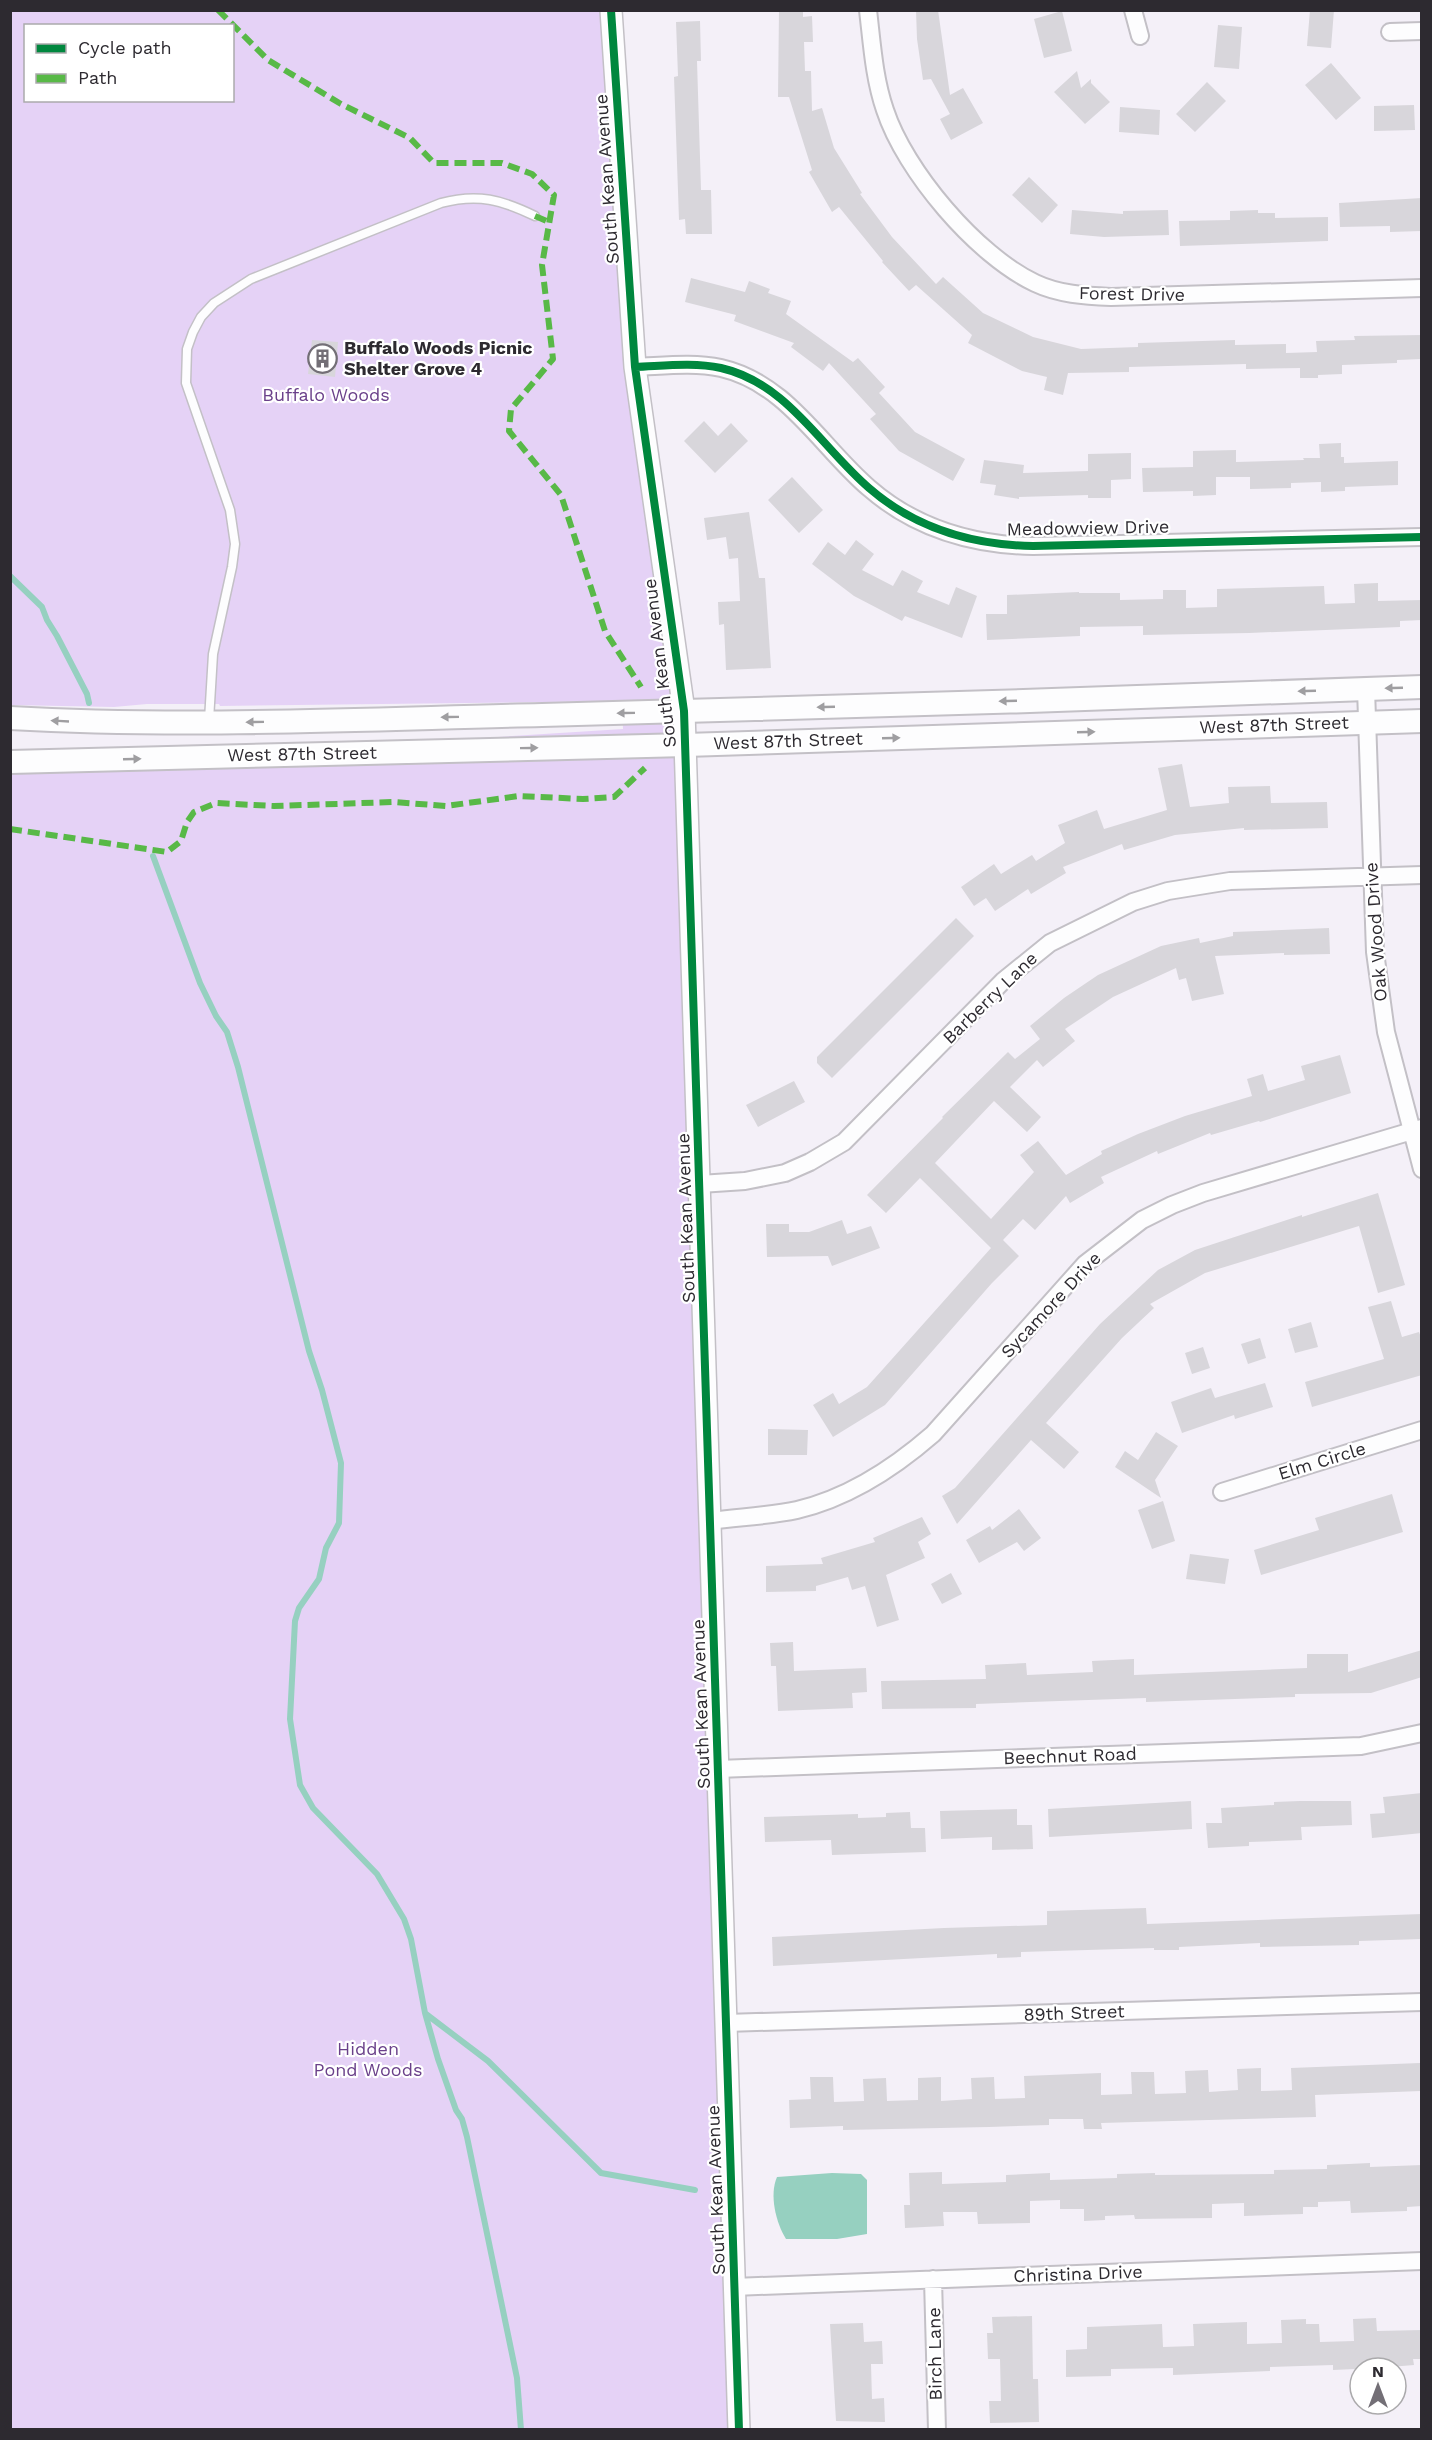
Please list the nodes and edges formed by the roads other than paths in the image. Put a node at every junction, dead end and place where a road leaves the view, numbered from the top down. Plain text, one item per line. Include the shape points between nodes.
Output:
1 (611, 10) edge
2 (868, 10) edge
3 (1133, 10) edge
4 (1422, 31) edge
5 (1390, 32) dead end
6 (1140, 36) dead end
7 (535, 216) dead end
8 (1422, 288) edge
9 (635, 367) junction
10 (1422, 537) edge
11 (1422, 687) edge
12 (1366, 689) junction
13 (684, 711) junction
14 (10, 718) edge
15 (1422, 721) edge
16 (1367, 722) junction
17 (208, 723) junction
18 (686, 744) junction
19 (10, 762) edge
20 (1422, 875) edge
21 (1371, 876) junction
22 (1417, 1129) edge
23 (1422, 1169) edge
24 (700, 1184) junction
25 (1422, 1430) edge
26 (1222, 1492) dead end
27 (710, 1521) junction
28 (1422, 1733) edge
29 (718, 1769) junction
30 (1422, 2002) edge
31 (726, 2023) junction
32 (1422, 2261) edge
33 (933, 2279) junction
34 (734, 2287) junction
35 (739, 2430) edge
36 (937, 2430) edge

1 - 9 street, South Kean Avenue
2 - 8 street, Forest Drive via 877,81 901,149 947,210 1014,271 1036,283 1073,294 1111,297
3 - 6 street
4 - 5 street
7 - 17 lane via 490,199 458,198 441,203 251,279 214,303 201,317 187,349 186,383 230,510 235,544 213,654
9 - 10 street, Meadowview Drive via 722,368 771,390 869,488 927,526 958,536 1001,545 1033,546
9 - 13 street, South Kean Avenue
11 -> 12 main road, West 87th Street
12 -> 13 main road, West 87th Street
12 - 16 street, Oak Wood Drive
13 -> 17 main road, West 87th Street
13 - 18 street, South Kean Avenue
17 -> 14 main road, West 87th Street
15 - 16 main road, West 87th Street
18 -> 16 main road, West 87th Street
16 - 21 street, Oak Wood Drive
19 -> 18 main road, West 87th Street
18 - 24 street, South Kean Avenue
20 - 21 street, Barberry Lane
21 - 22 street, Oak Wood Drive via 1381,1002
21 - 24 street, Barberry Lane via 1199,884 1107,913 1050,942 1003,981 844,1142 785,1173
22 - 23 street, Oak Wood Drive
22 - 27 street, Sycamore Drive via 1203,1193 1142,1220 1085,1264 933,1434 909,1455 874,1479 797,1510
24 - 27 street, South Kean Avenue
25 - 26 street, Elm Circle
27 - 29 street, South Kean Avenue
28 - 29 street, Beechnut Road via 1362,1746
29 - 31 street, South Kean Avenue
30 - 31 street, 89th Street
31 - 34 street, South Kean Avenue
32 - 33 street, Christina Drive
33 - 34 street, Christina Drive
33 - 36 street, Birch Lane
34 - 35 street, South Kean Avenue

